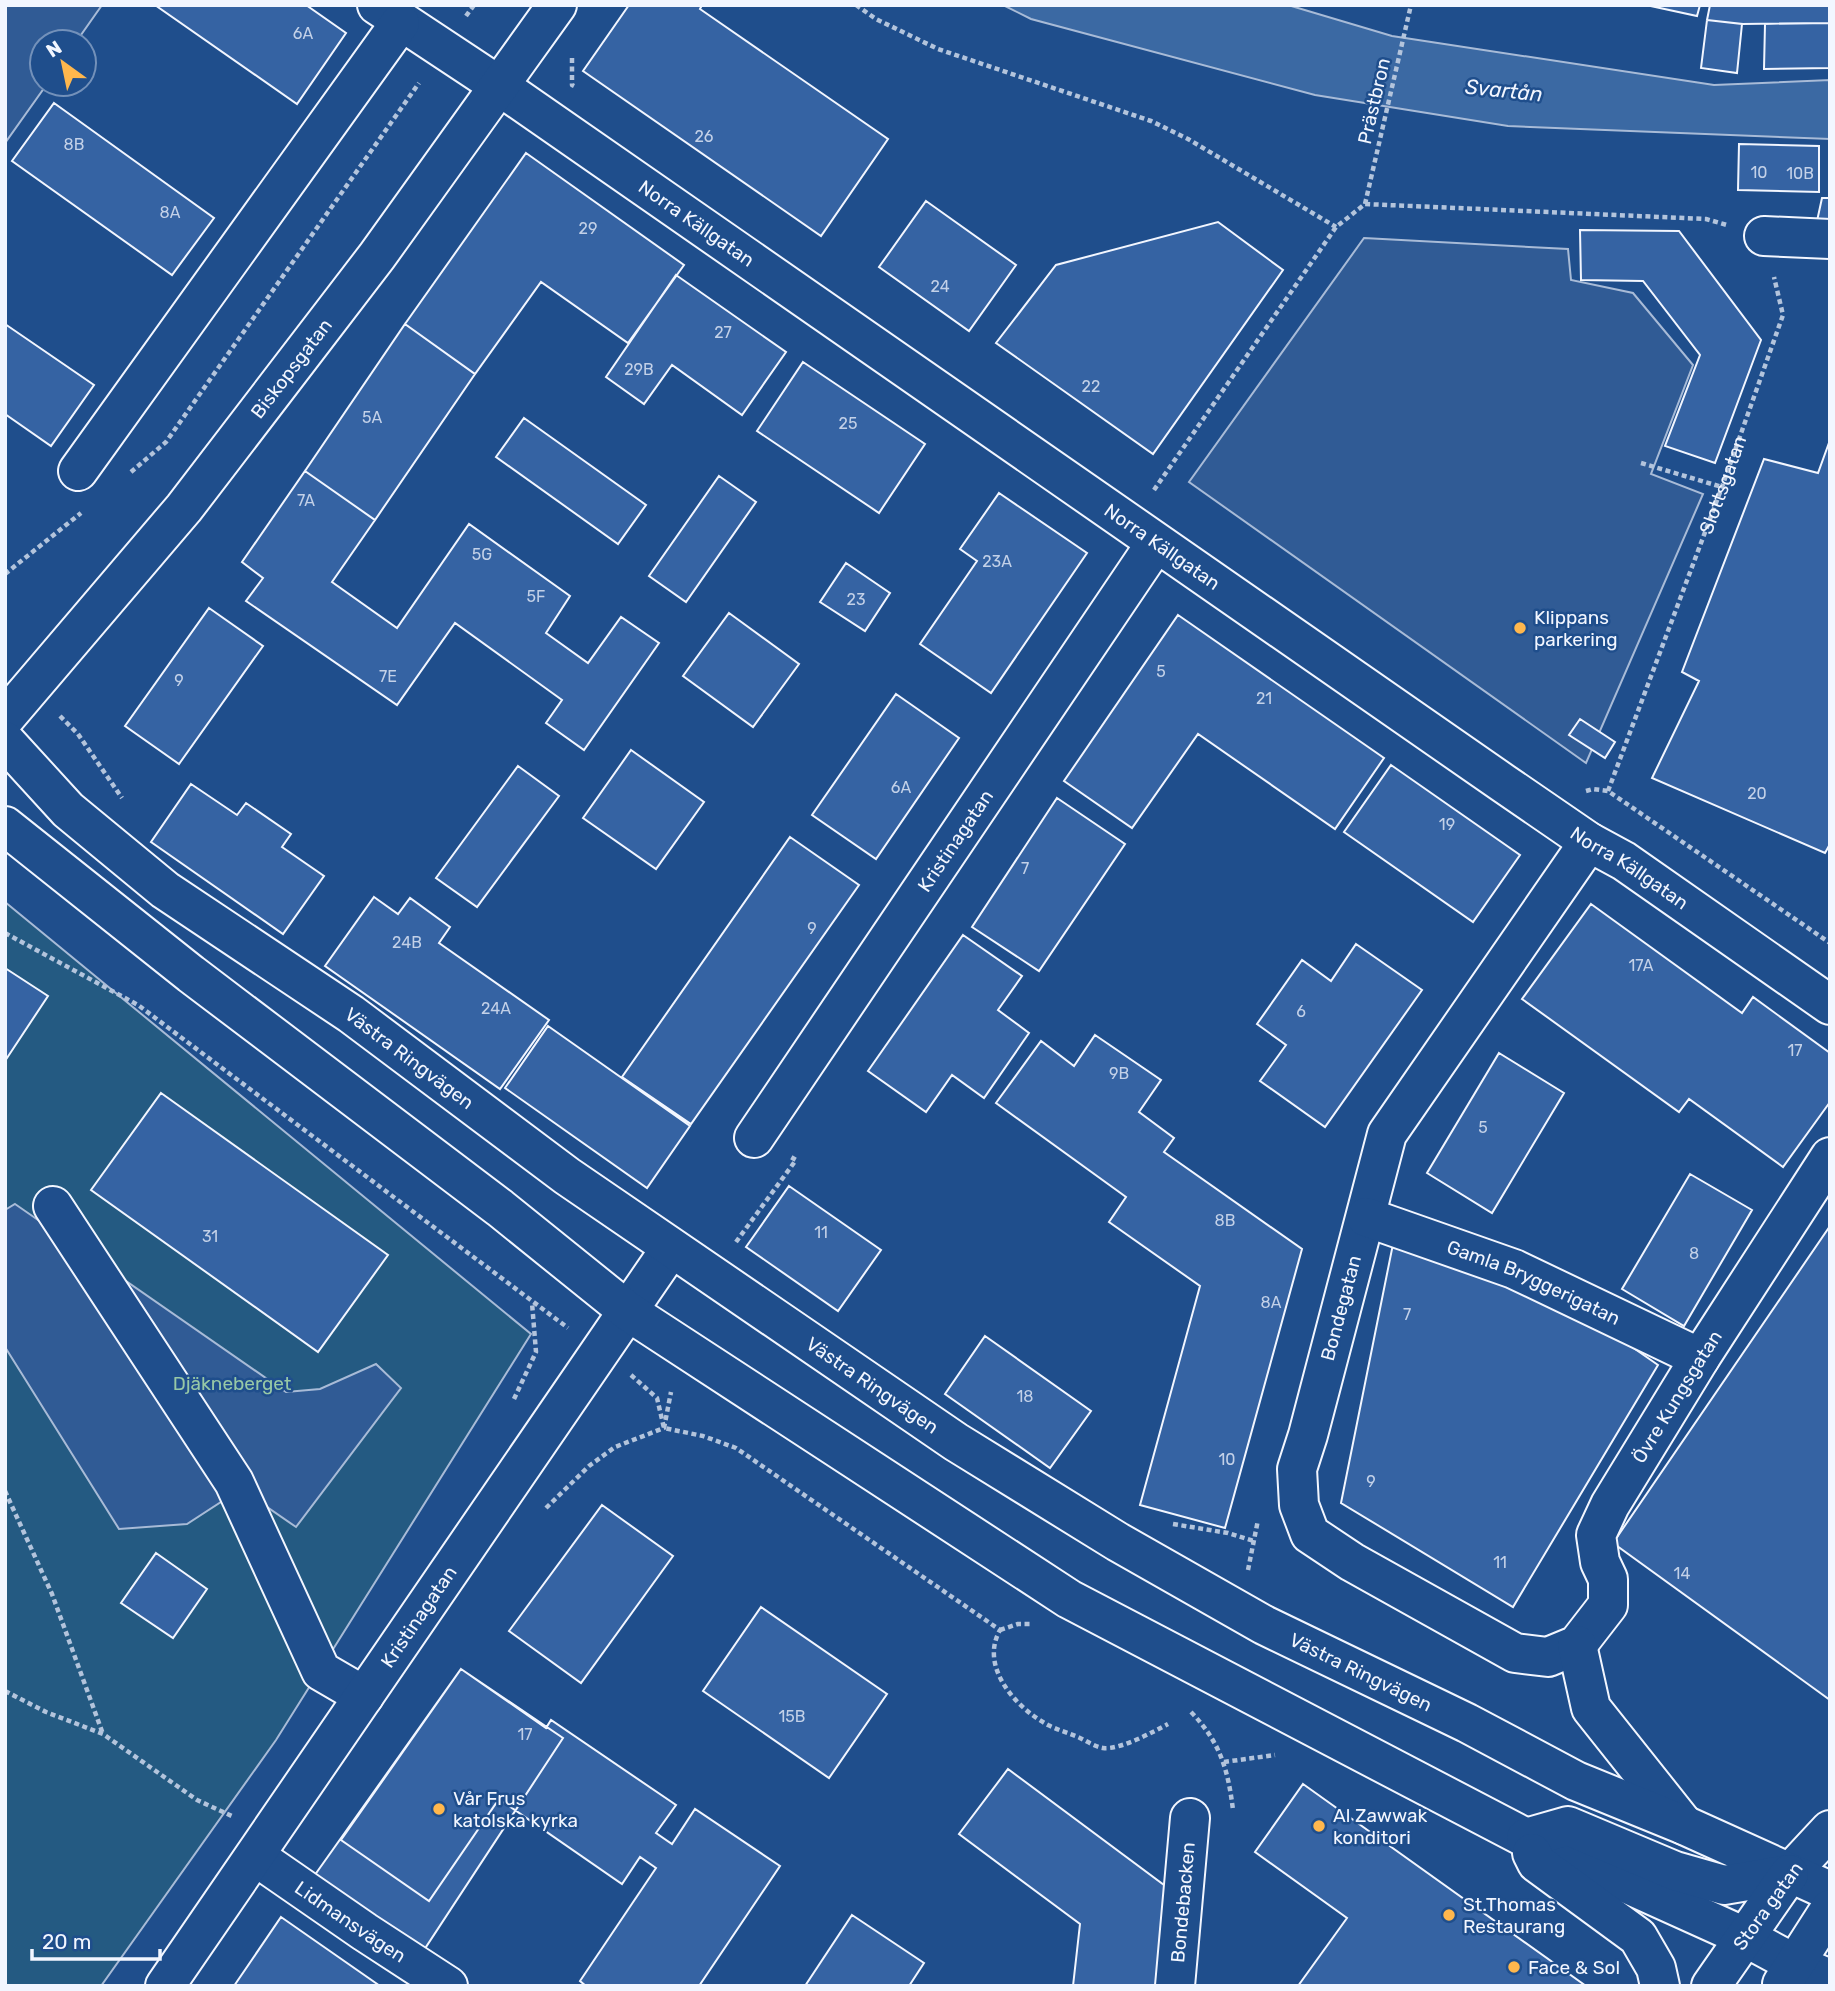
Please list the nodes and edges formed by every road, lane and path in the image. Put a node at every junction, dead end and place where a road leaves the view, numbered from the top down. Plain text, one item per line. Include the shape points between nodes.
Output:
1 (474, 5) edge
2 (557, 5) edge
3 (856, 5) edge
4 (1411, 5) edge
5 (388, 14) edge
6 (443, 50) junction
7 (498, 85) junction
8 (1365, 204) junction
9 (1336, 227) junction
10 (1764, 236) junction
11 (1830, 239) edge
12 (1641, 463) dead end
13 (129, 473) dead end
14 (1722, 487) junction
15 (84, 489) joint
16 (1143, 534) junction
17 (5, 575) edge
18 (5, 718) edge
19 (5, 741) edge
20 (1608, 791) dead end
21 (5, 826) edge
22 (1589, 842) junction
23 (1830, 1005) edge
24 (754, 1138) joint
25 (1830, 1157) edge
26 (53, 1206) dead end
27 (1366, 1217) junction
28 (671, 1248) junction
29 (728, 1253) dead end
30 (629, 1312) junction
31 (1700, 1358) junction
32 (671, 1392) dead end
33 (5, 1491) edge
34 (538, 1517) dead end
35 (1168, 1523) dead end
36 (1254, 1541) dead end
37 (1577, 1646) junction
38 (5, 1691) edge
39 (364, 1696) junction
40 (103, 1734) junction
41 (236, 1818) dead end
42 (1190, 1818) dead end
43 (1684, 1825) junction
44 (1830, 1830) edge
45 (1526, 1838) junction
46 (255, 1856) junction
47 (1789, 1874) junction
48 (1830, 1891) edge
49 (1826, 1925) edge
50 (1745, 1937) junction
51 (1787, 1975) edge
52 (1830, 1979) edge
53 (165, 1986) edge
54 (448, 1986) edge
55 (1175, 1986) edge
56 (1660, 1986) edge
57 (1711, 1986) edge

1 - 6 path
2 - 7 street, Biskopsgatan
3 - 9 path via 938,49 1151,121
4 - 8 path, Prästbron
5 - 6 street, Norra Källgatan
5 - 15 street
6 - 7 street, Norra Källgatan
6 - 13 path via 166,442
7 - 16 street, Norra Källgatan
7 - 18 street, Biskopsgatan via 377,256 184,508
8 - 9 path
8 - 10 path via 1706,219
9 - 16 path
10 - 11 street
10 - 14 path, Slottsgatan via 1783,315
12 - 14 path
14 - 20 path, Slottsgatan
15 - 17 path
16 - 22 street, Norra Källgatan
16 - 24 street, Kristinagatan
19 - 28 street, Västra Ringvägen via 68,810 165,890 351,1014
21 - 30 street
22 - 23 street, Norra Källgatan via 1624,861
22 - 27 street, Bondegatan via 1387,1134
24 - 29 path via 796,1160
25 - 31 street, Övre Kungsgatan
26 - 39 street via 234,1482 321,1671
27 - 31 street, Gamla Bryggerigatan via 1514,1269
27 - 37 street, Bondegatan via 1297,1469 1299,1505 1310,1534 1515,1653 1548,1657
28 - 30 street, Kristinagatan
28 - 43 street, Västra Ringvägen via 956,1442 1264,1625 1576,1781
30 - 39 street, Kristinagatan
30 - 45 street via 1069,1599
31 - 37 street, Övre Kungsgatan via 1596,1535 1608,1579 1608,1605
32 - 34 path via 664,1428 615,1447
33 - 40 path via 52,1594
35 - 36 path
37 - 43 street via 1591,1708
38 - 40 path
39 - 46 street, Kristinagatan
40 - 41 path via 197,1800
42 - 55 street, Bondebacken
43 - 47 street, Västra Ringvägen
44 - 47 street, Stora gatan
45 - 47 street via 1568,1826 1675,1871 1724,1885
45 - 50 street
45 - 56 street via 1537,1863 1638,1937 1656,1968
46 - 53 street, Kristinagatan
46 - 54 street, Lidmansvägen
47 - 48 street, Västra Ringvägen
47 - 50 street, Stora gatan
49 - 50 street
49 - 51 street
50 - 51 street
50 - 57 street, Stora gatan
51 - 52 street

